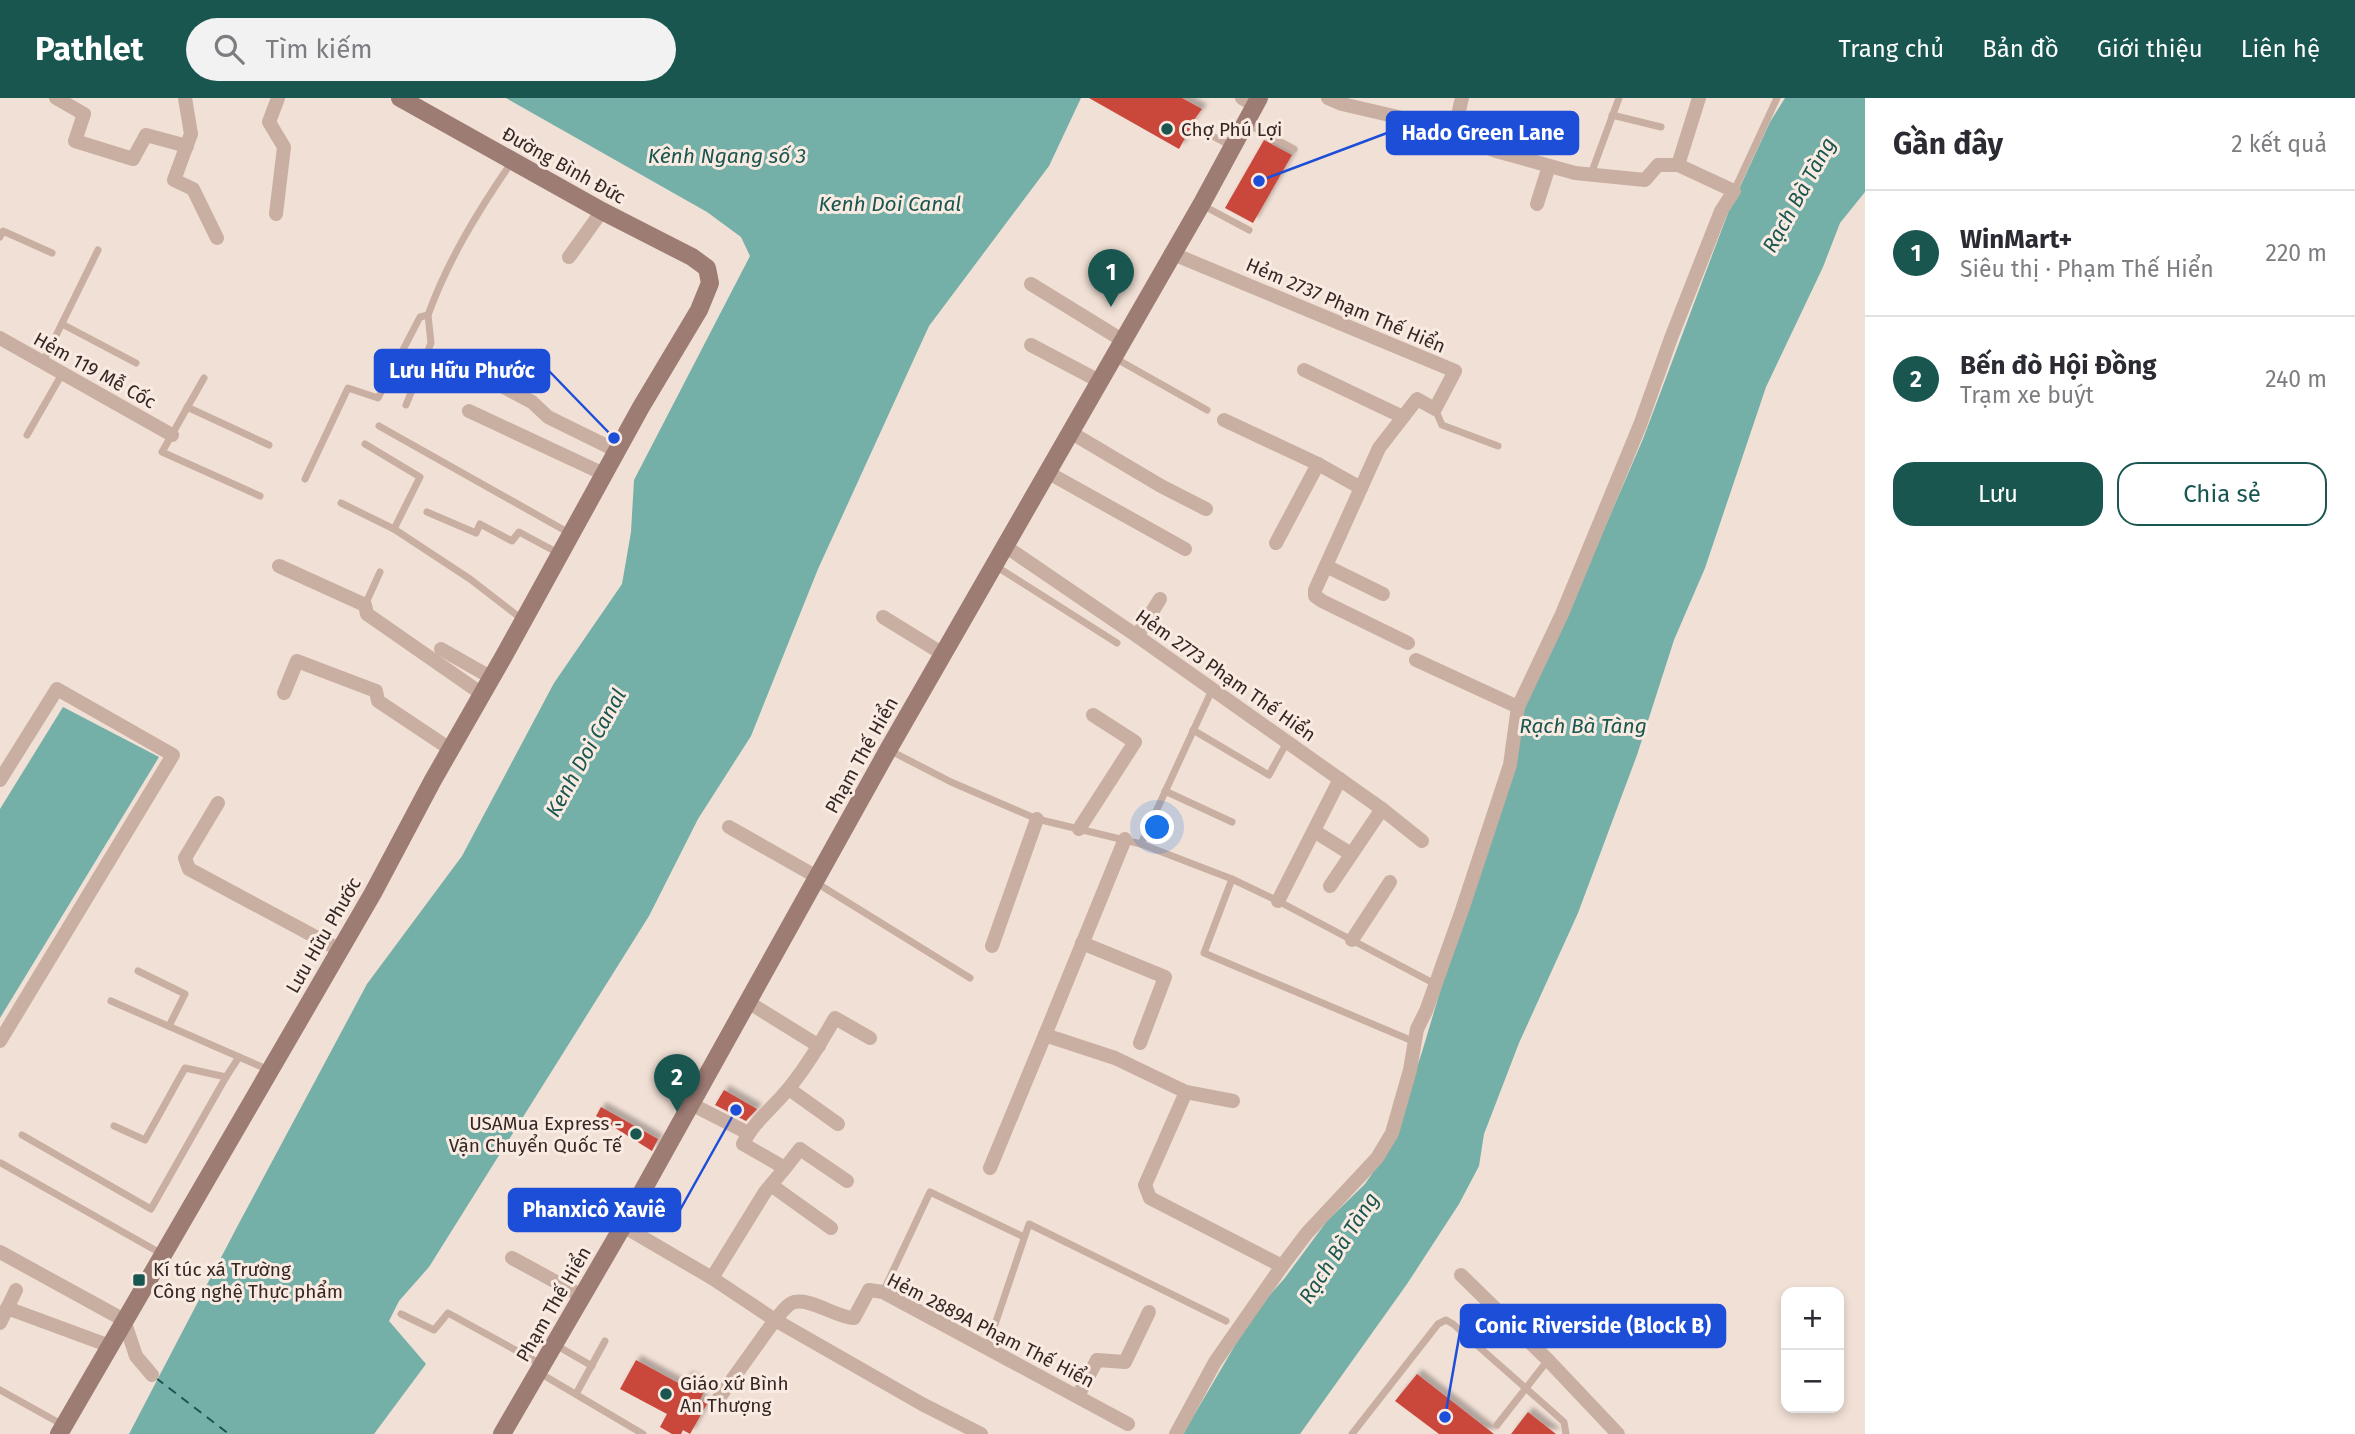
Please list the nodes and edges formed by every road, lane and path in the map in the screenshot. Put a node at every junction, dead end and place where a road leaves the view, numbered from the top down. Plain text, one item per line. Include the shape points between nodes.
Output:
1 (186, 98) edge
2 (278, 98) edge
3 (400, 98) edge
4 (1328, 98) edge
5 (1462, 98) edge
6 (1619, 98) edge
7 (1699, 98) edge
8 (1777, 98) edge
9 (63, 100) edge
10 (1252, 100) edge
11 (1612, 115) junction
12 (1245, 122) junction
13 (1196, 127) dead end
14 (1661, 127) dead end
15 (1453, 135) junction
16 (187, 146) junction
17 (1232, 146) junction
18 (1294, 149) dead end
19 (513, 159) junction
20 (1678, 165) junction
21 (1549, 166) junction
22 (1591, 174) junction
23 (1734, 191) junction
24 (1537, 204) dead end
25 (1201, 205) junction
26 (602, 211) junction
27 (275, 214) dead end
28 (1249, 230) dead end
29 (0, 237) edge
30 (217, 238) dead end
31 (98, 250) dead end
32 (52, 253) dead end
33 (1171, 253) junction
34 (569, 257) dead end
35 (707, 268) joint
36 (1031, 284) dead end
37 (428, 315) junction
38 (62, 324) junction
39 (1122, 340) junction
40 (2, 343) edge
41 (1031, 345) dead end
42 (1113, 357) junction
43 (43, 362) junction
44 (136, 363) dead end
45 (1304, 370) dead end
46 (63, 373) junction
47 (485, 377) dead end
48 (204, 378) dead end
49 (1099, 381) junction
50 (406, 405) dead end
51 (187, 407) junction
52 (1435, 409) junction
53 (1208, 410) dead end
54 (469, 411) dead end
55 (1403, 417) junction
56 (1224, 420) dead end
57 (379, 426) dead end
58 (1070, 432) junction
59 (27, 435) dead end
60 (172, 435) junction
61 (365, 444) dead end
62 (269, 445) dead end
63 (1498, 446) dead end
64 (617, 451) junction
65 (1318, 464) junction
66 (1047, 472) junction
67 (604, 474) junction
68 (305, 479) dead end
69 (1362, 488) junction
70 (260, 496) dead end
71 (341, 503) dead end
72 (1206, 509) dead end
73 (427, 512) dead end
74 (394, 529) junction
75 (571, 535) junction
76 (1276, 543) dead end
77 (1005, 546) junction
78 (1185, 550) dead end
79 (560, 554) junction
80 (994, 565) junction
81 (279, 566) dead end
82 (1326, 566) junction
83 (380, 572) dead end
84 (1383, 594) dead end
85 (1160, 599) dead end
86 (365, 605) junction
87 (883, 617) dead end
88 (524, 621) junction
89 (1137, 636) junction
90 (1117, 643) dead end
91 (1408, 643) dead end
92 (441, 649) dead end
93 (943, 654) junction
94 (1416, 660) dead end
95 (492, 678) junction
96 (1212, 689) junction
97 (284, 693) dead end
98 (482, 694) junction
99 (1518, 707) junction
100 (1093, 715) dead end
101 (1193, 730) junction
102 (1287, 742) junction
103 (450, 749) junction
104 (888, 750) junction
105 (1340, 779) junction
106 (0, 780) edge
107 (1165, 791) junction
108 (218, 803) dead end
109 (1382, 808) junction
110 (1037, 819) junction
111 (1232, 822) dead end
112 (729, 827) dead end
113 (1079, 829) junction
114 (1314, 831) junction
115 (1125, 839) junction
116 (1422, 841) dead end
117 (1141, 844) junction
118 (1352, 855) junction
119 (816, 879) junction
120 (1232, 879) junction
121 (1390, 882) dead end
122 (1330, 886) dead end
123 (1278, 901) junction
124 (1352, 940) junction
125 (1082, 943) junction
126 (992, 946) dead end
127 (340, 950) junction
128 (138, 971) dead end
129 (970, 978) dead end
130 (1436, 984) junction
131 (111, 1000) dead end
132 (748, 1002) junction
133 (169, 1026) junction
134 (1045, 1035) junction
135 (870, 1038) dead end
136 (0, 1041) edge
137 (1415, 1042) junction
138 (1140, 1043) dead end
139 (819, 1046) junction
140 (239, 1057) junction
141 (270, 1070) junction
142 (226, 1077) junction
143 (789, 1089) junction
144 (1186, 1092) junction
145 (1233, 1101) dead end
146 (691, 1104) junction
147 (838, 1124) dead end
148 (114, 1126) dead end
149 (748, 1133) junction
150 (22, 1135) dead end
151 (1, 1163) edge
152 (785, 1168) junction
153 (990, 1168) dead end
154 (847, 1181) dead end
155 (771, 1185) junction
156 (623, 1226) junction
157 (831, 1228) dead end
158 (1024, 1237) junction
159 (0, 1252) edge
160 (163, 1254) junction
161 (512, 1258) dead end
162 (1282, 1266) junction
163 (1461, 1275) dead end
164 (712, 1278) junction
165 (16, 1290) dead end
166 (883, 1292) junction
167 (582, 1296) junction
168 (7, 1308) junction
169 (1149, 1312) dead end
170 (401, 1314) dead end
171 (775, 1320) junction
172 (124, 1321) junction
173 (1226, 1321) dead end
174 (0, 1323) edge
175 (605, 1341) dead end
176 (554, 1343) junction
177 (110, 1346) junction
178 (987, 1348) junction
179 (1548, 1360) junction
180 (592, 1366) junction
181 (539, 1368) junction
182 (152, 1375) dead end
183 (1528, 1388) junction
184 (0, 1390) edge
185 (576, 1394) junction
186 (1078, 1396) junction
187 (719, 1398) dead end
188 (1128, 1424) dead end
189 (1497, 1424) dead end
190 (61, 1429) edge
191 (1356, 1433) edge
192 (502, 1434) edge
193 (643, 1434) edge
194 (981, 1434) edge
195 (1176, 1434) edge
196 (1566, 1434) edge
197 (1618, 1434) edge

1 - 16 street via 191,134
2 - 27 street via 269,122 284,147
3 - 19 street, Đường Bình Đức
4 - 15 street
5 - 15 street
6 - 11 lane
7 - 20 street
8 - 23 lane
9 - 16 street via 84,114 75,141 133,159 146,135
10 - 12 street, Phạm Thế Hiển
11 - 14 lane
11 - 22 lane
12 - 17 street, Phạm Thế Hiển
12 - 18 lane
13 - 17 lane
15 - 21 street
16 - 30 street via 174,180 193,189
17 - 25 street, Phạm Thế Hiển
19 - 26 street, Đường Bình Đức
19 - 37 lane via 479,209
20 - 22 street via 1658,165 1645,180
20 - 23 street
21 - 22 street
21 - 24 street
23 - 99 street via 1721,211 1567,602
25 - 28 lane
25 - 33 street, Phạm Thế Hiển
26 - 34 street
26 - 35 street, Đường Bình Đức
29 - 32 lane via 3,231
31 - 38 lane
33 - 39 street, Phạm Thế Hiển
33 - 52 street, Hẻm 2737 Phạm Thế Hiển via 1455,371
35 - 64 street, Lưu Hữu Phước via 710,283 699,310
36 - 39 street
37 - 50 lane via 431,343
37 - 68 lane via 420,317 378,398 348,388
38 - 43 lane
38 - 44 lane
39 - 42 street, Phạm Thế Hiển
40 - 43 street, Hẻm 119 Mễ Cốc
41 - 49 street
42 - 49 street, Phạm Thế Hiển
42 - 53 lane
43 - 46 street, Hẻm 119 Mễ Cốc
45 - 55 street
46 - 59 lane
46 - 60 street, Hẻm 119 Mễ Cốc
47 - 64 street via 532,402 548,417
48 - 51 lane
49 - 58 street, Phạm Thế Hiển
51 - 60 lane
51 - 62 lane
52 - 55 street via 1417,399
52 - 63 lane via 1442,425
54 - 67 street
55 - 69 street via 1379,448
56 - 65 street
57 - 75 lane
58 - 66 street, Phạm Thế Hiển
58 - 72 street
60 - 70 lane via 162,452
61 - 74 lane via 420,477
64 - 67 street, Lưu Hữu Phước
65 - 69 street
65 - 76 street
66 - 77 street, Phạm Thế Hiển
66 - 78 street
67 - 75 street, Lưu Hữu Phước
69 - 82 street
71 - 74 lane
73 - 79 lane via 476,533 480,524 512,541 519,532
74 - 88 lane
75 - 79 street, Lưu Hữu Phước
77 - 80 street, Phạm Thế Hiển
77 - 89 street, Hẻm 2773 Phạm Thế Hiển
79 - 88 street, Lưu Hữu Phước
80 - 90 lane
80 - 93 street, Phạm Thế Hiển
81 - 86 street
82 - 84 street
82 - 91 street via 1315,596
83 - 86 lane
85 - 89 street
86 - 98 street via 367,614
87 - 93 street
88 - 95 street, Lưu Hữu Phước
89 - 96 street, Hẻm 2773 Phạm Thế Hiển
92 - 95 street
93 - 104 street, Phạm Thế Hiển
94 - 99 street
95 - 98 street, Lưu Hữu Phước
96 - 101 lane
96 - 102 street, Hẻm 2773 Phạm Thế Hiển
97 - 103 street via 297,661 376,691 378,701
98 - 103 street, Lưu Hữu Phước
99 - 130 street via 1510,765
100 - 113 street via 1135,743
101 - 102 lane via 1269,775
101 - 107 lane
102 - 105 street, Hẻm 2773 Phạm Thế Hiển
103 - 127 street, Lưu Hữu Phước
104 - 110 lane
104 - 119 street, Phạm Thế Hiển
105 - 109 street, Hẻm 2773 Phạm Thế Hiển
105 - 114 street
106 - 136 street via 57,689 173,755
107 - 111 lane
107 - 117 lane
108 - 127 street via 185,858 189,869
109 - 116 street, Hẻm 2773 Phạm Thế Hiển
109 - 118 street
110 - 113 lane
110 - 126 street
112 - 119 street
113 - 115 lane
114 - 118 street
114 - 123 street
115 - 117 lane
115 - 125 street
117 - 120 lane
118 - 122 street
119 - 129 lane
119 - 132 street, Phạm Thế Hiển
120 - 123 lane
120 - 137 lane via 1204,953
121 - 124 street
123 - 124 lane
124 - 130 lane
125 - 134 street
125 - 138 street via 1165,977
127 - 141 street, Lưu Hữu Phước
128 - 133 lane via 185,994
130 - 137 street
131 - 133 lane
132 - 139 street
132 - 146 street, Phạm Thế Hiển
133 - 140 lane
134 - 144 street via 1115,1058
134 - 153 street
135 - 139 street via 835,1018
137 - 162 street via 1392,1133 1377,1158
139 - 143 street
140 - 141 lane
140 - 142 lane
141 - 160 street, Lưu Hữu Phước
142 - 148 lane via 185,1068 145,1140
142 - 150 lane via 152,1209
143 - 147 street
143 - 149 street
144 - 145 street
144 - 162 street via 1145,1185 1150,1198
146 - 149 street
146 - 156 street, Phạm Thế Hiển
149 - 152 street via 743,1144
151 - 160 lane
152 - 154 street via 800,1149
152 - 155 street
155 - 157 street
155 - 164 street
156 - 164 street
156 - 167 street, Phạm Thế Hiển
158 - 166 lane via 930,1192
158 - 173 lane via 1029,1224
158 - 178 lane
159 - 172 street
160 - 172 street, Lưu Hữu Phước
161 - 167 street
162 - 195 street via 1215,1363
163 - 179 street
164 - 171 street
165 - 168 street
166 - 171 street, Hẻm 2889A Phạm Thế Hiển via 869,1290 854,1318 800,1301 790,1304
166 - 178 street, Hẻm 2889A Phạm Thế Hiển
167 - 176 street, Phạm Thế Hiển
168 - 174 street
168 - 177 street
169 - 186 street via 1125,1362 1097,1360
170 - 181 lane via 434,1331 448,1313
171 - 187 street
171 - 194 street
172 - 177 street, Lưu Hữu Phước
172 - 182 street via 136,1356
175 - 180 lane
176 - 180 lane
176 - 181 street, Phạm Thế Hiển
177 - 190 street, Lưu Hữu Phước
178 - 186 street, Hẻm 2889A Phạm Thế Hiển
179 - 183 lane
179 - 197 street
180 - 185 lane
181 - 185 lane
181 - 192 street, Phạm Thế Hiển
183 - 189 lane
183 - 191 lane via 1446,1320 1438,1324
183 - 196 lane via 1564,1422
184 - 190 lane
185 - 193 lane
186 - 188 street, Hẻm 2889A Phạm Thế Hiển

